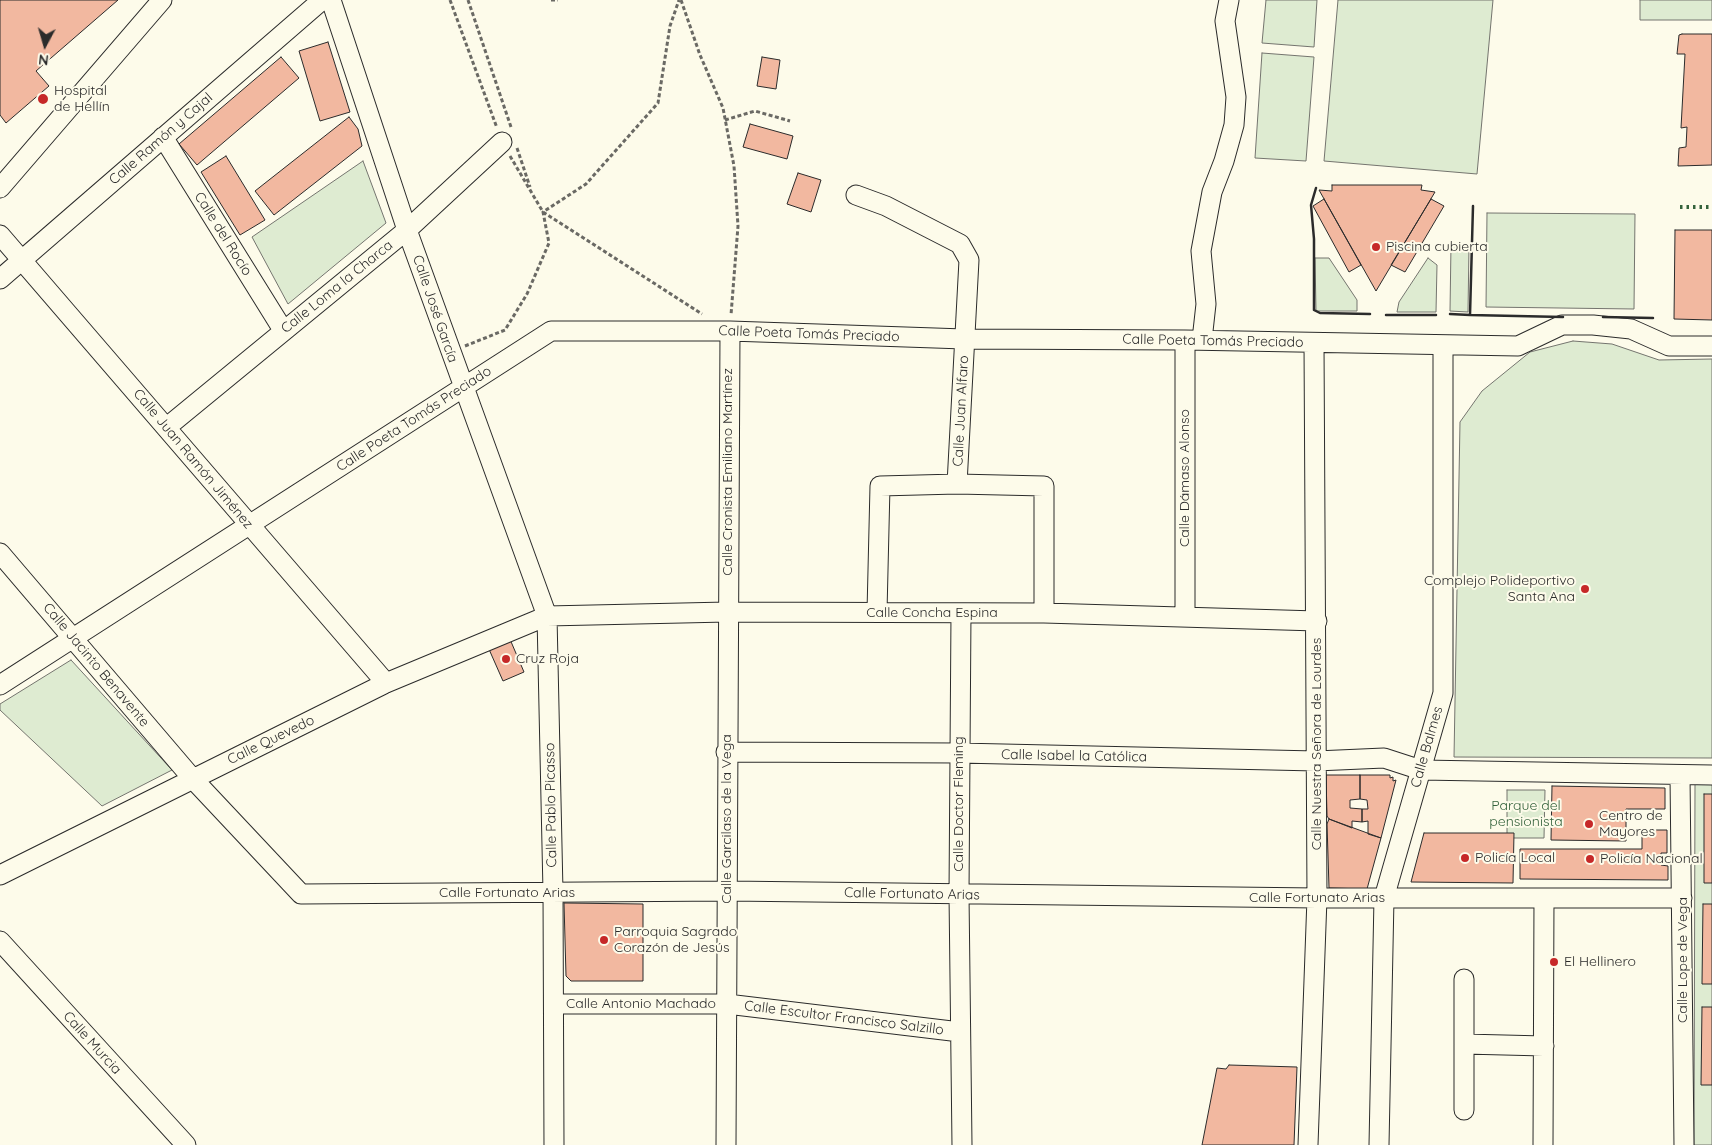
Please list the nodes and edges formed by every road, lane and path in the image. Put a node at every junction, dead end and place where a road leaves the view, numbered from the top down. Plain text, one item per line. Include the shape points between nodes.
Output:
1 (162, 0) edge
2 (322, 0) edge
3 (331, 0) edge
4 (450, 0) edge
5 (468, 0) edge
6 (551, 0) edge
7 (558, 0) edge
8 (680, 0) edge
9 (1230, 0) edge
10 (725, 120) junction
11 (790, 121) dead end
12 (163, 137) junction
13 (510, 139) junction
14 (0, 188) edge
15 (533, 195) junction
16 (856, 195) dead end
17 (543, 212) junction
18 (408, 230) junction
19 (0, 235) edge
20 (23, 260) junction
21 (0, 279) edge
22 (705, 316) dead end
23 (284, 330) junction
24 (730, 331) junction
25 (964, 339) junction
26 (1194, 340) junction
27 (1314, 343) junction
28 (1443, 345) junction
29 (1712, 346) edge
30 (450, 352) junction
31 (463, 388) junction
32 (167, 427) junction
33 (957, 484) junction
34 (249, 525) junction
35 (0, 553) edge
36 (727, 612) junction
37 (877, 612) junction
38 (962, 613) junction
39 (1044, 613) junction
40 (547, 616) junction
41 (1185, 616) junction
42 (1317, 621) junction
43 (73, 638) junction
44 (386, 683) junction
45 (0, 685) edge
46 (726, 752) junction
47 (959, 753) junction
48 (1316, 761) junction
49 (1421, 770) junction
50 (1680, 774) junction
51 (1712, 775) edge
52 (192, 778) junction
53 (0, 874) edge
54 (553, 892) junction
55 (728, 892) junction
56 (959, 894) junction
57 (1317, 898) junction
58 (1384, 898) junction
59 (1544, 898) junction
60 (1682, 898) junction
61 (0, 941) edge
62 (1464, 979) dead end
63 (554, 1004) junction
64 (727, 1004) junction
65 (960, 1032) junction
66 (1464, 1044) junction
67 (1544, 1046) junction
68 (1464, 1110) dead end
69 (186, 1145) edge
70 (554, 1145) edge
71 (726, 1145) edge
72 (962, 1145) edge
73 (1308, 1145) edge
74 (1379, 1145) edge
75 (1543, 1145) edge
76 (1684, 1145) edge

1 - 14 street
2 - 12 street, Calle Ramón y Cajal
3 - 18 street, Calle José García
4 - 13 path
5 - 13 path
6 - 7 path
8 - 10 path
8 - 17 path via 670,26 658,103 586,184
9 - 26 street, Calle Dámaso Alonso via 1225,21 1236,97 1234,126 1212,192 1201,251 1206,304
10 - 11 path via 755,111
10 - 24 path via 734,166 738,226
12 - 20 street, Calle Ramón y Cajal
12 - 23 street, Calle del Rocío
13 - 15 path
13 - 15 path
13 - 18 street, Calle Loma la Charca
15 - 17 path
16 - 25 street, Calle Juan Alfaro via 886,206 960,244 969,260
17 - 22 path
17 - 30 path via 549,243 527,294 505,330
18 - 23 street, Calle Loma la Charca
18 - 30 street, Calle José García
19 - 20 street, Calle Juan Ramón Jiménez
20 - 21 street, Calle Ramón y Cajal
20 - 32 street, Calle Juan Ramón Jiménez
23 - 32 street, Calle Loma la Charca
24 - 25 street, Calle Poeta Tomás Preciado
24 - 31 street, Calle Poeta Tomás Preciado via 551,331
24 - 36 street, Calle Cronista Emiliano Martínez
25 - 26 street, Calle Poeta Tomás Preciado
25 - 33 street, Calle Juan Alfaro
26 - 27 street, Calle Poeta Tomás Preciado
26 - 41 street, Calle Dámaso Alonso
27 - 28 street, Calle Poeta Tomás Preciado
27 - 42 street, Calle Nuestra Señora de Lourdes
28 - 29 street, Calle Poeta Tomás Preciado via 1518,346 1562,326 1593,325 1631,329 1669,346
28 - 49 street, Calle Balmes via 1443,693
30 - 31 street, Calle José García
31 - 34 street, Calle Poeta Tomás Preciado
31 - 40 street, Calle José García
32 - 34 street, Calle Juan Ramón Jiménez
33 - 37 street, Calle Juan Alfaro via 880,486
33 - 39 street, Calle Juan Alfaro via 1044,486
34 - 43 street, Calle Poeta Tomás Preciado
34 - 44 street, Calle Juan Ramón Jiménez
35 - 43 street, Calle Jacinto Benavente
36 - 37 street, Calle Concha Espina
36 - 40 street, Calle Concha Espina
36 - 46 street, Calle Garcilaso de la Vega
37 - 38 street, Calle Concha Espina
38 - 39 street, Calle Concha Espina
38 - 47 street, Calle Doctor Fleming
39 - 41 street, Calle Concha Espina
40 - 44 street, Calle Quevedo
40 - 54 street, Calle Pablo Picasso
41 - 42 street, Calle Concha Espina
42 - 48 street, Calle Nuestra Señora de Lourdes
43 - 45 street, Calle Poeta Tomás Preciado
43 - 52 street, Calle Jacinto Benavente
44 - 52 street, Calle Quevedo
46 - 47 street, Calle Isabel la Católica
46 - 55 street, Calle Garcilaso de la Vega
47 - 48 street, Calle Isabel la Católica
47 - 56 street, Calle Doctor Fleming
48 - 49 street, Calle Isabel la Católica via 1384,758
48 - 57 street, Calle Nuestra Señora de Lourdes
49 - 50 street, Calle Isabel la Católica
49 - 58 street, Calle Balmes
50 - 51 street, Calle Isabel la Católica
50 - 60 street, Calle Lope de Vega
52 - 53 street, Calle Quevedo
52 - 54 street, Calle Fortunato Arias via 301,894
54 - 55 street, Calle Fortunato Arias
54 - 63 street, Calle Pablo Picasso
55 - 56 street, Calle Fortunato Arias
55 - 64 street, Calle Garcilaso de la Vega
56 - 57 street, Calle Fortunato Arias
56 - 65 street, Calle Doctor Fleming
57 - 58 street, Calle Fortunato Arias
57 - 73 street, Calle Nuestra Señora de Lourdes
58 - 59 street, Calle Fortunato Arias
58 - 74 street, Calle Balmes
59 - 60 street, Calle Fortunato Arias
59 - 67 street
60 - 76 street, Calle Lope de Vega
61 - 69 street, Calle Murcia
62 - 66 street
63 - 64 street, Calle Antonio Machado
63 - 70 street, Calle Pablo Picasso
64 - 65 street, Calle Escultor Francisco Salzillo
64 - 71 street, Calle Garcilaso de la Vega
65 - 72 street, Calle Doctor Fleming
66 - 67 street
66 - 68 street
67 - 75 street

